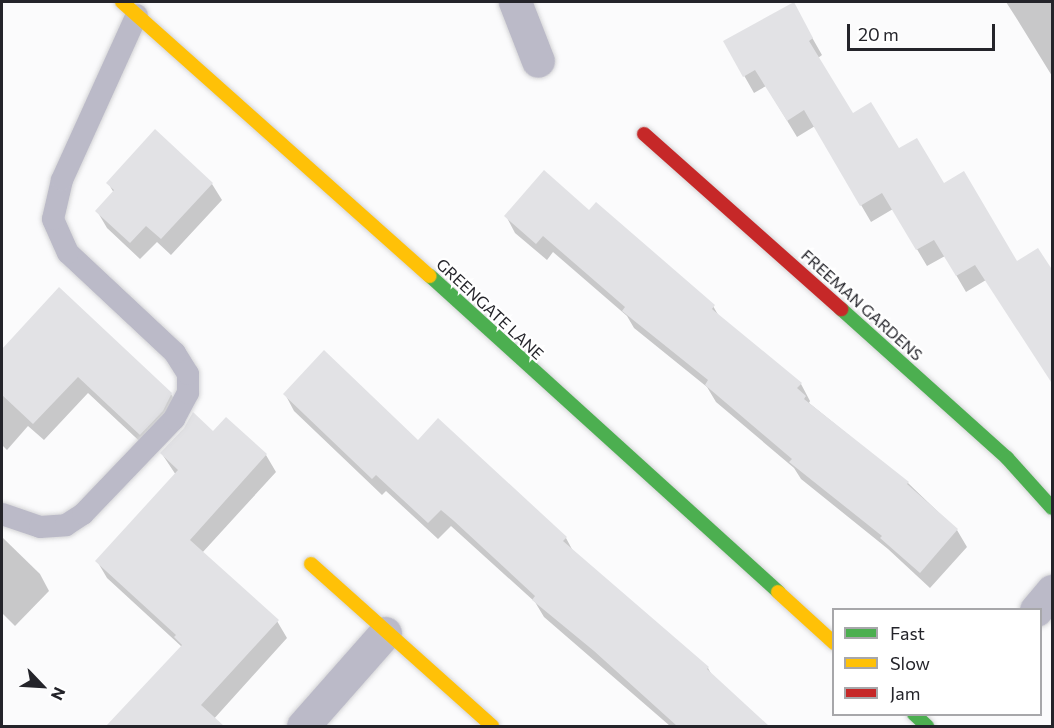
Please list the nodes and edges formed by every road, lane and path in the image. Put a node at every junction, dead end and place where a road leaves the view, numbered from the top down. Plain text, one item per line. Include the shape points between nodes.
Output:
1 (515, 2) edge
2 (130, 8) edge
3 (538, 61) dead end
4 (644, 134) dead end
5 (1053, 508) edge
6 (2, 514) edge
7 (311, 564) dead end
8 (1053, 591) edge
9 (1037, 608) edge
10 (385, 633) junction
11 (832, 641) edge
12 (916, 716) edge
13 (303, 726) edge
14 (492, 726) edge
15 (929, 726) edge

1 - 3 street
2 - 6 lane via 62,180 53,219 68,253 176,353 188,374 188,393 174,419 83,514 66,525 40,528
2 - 11 street, GREENGATE LANE
4 - 5 street, FREEMAN GARDENS via 924,382 1007,458
7 - 10 street
8 - 9 street
10 - 13 street
10 - 14 street
12 - 15 street

